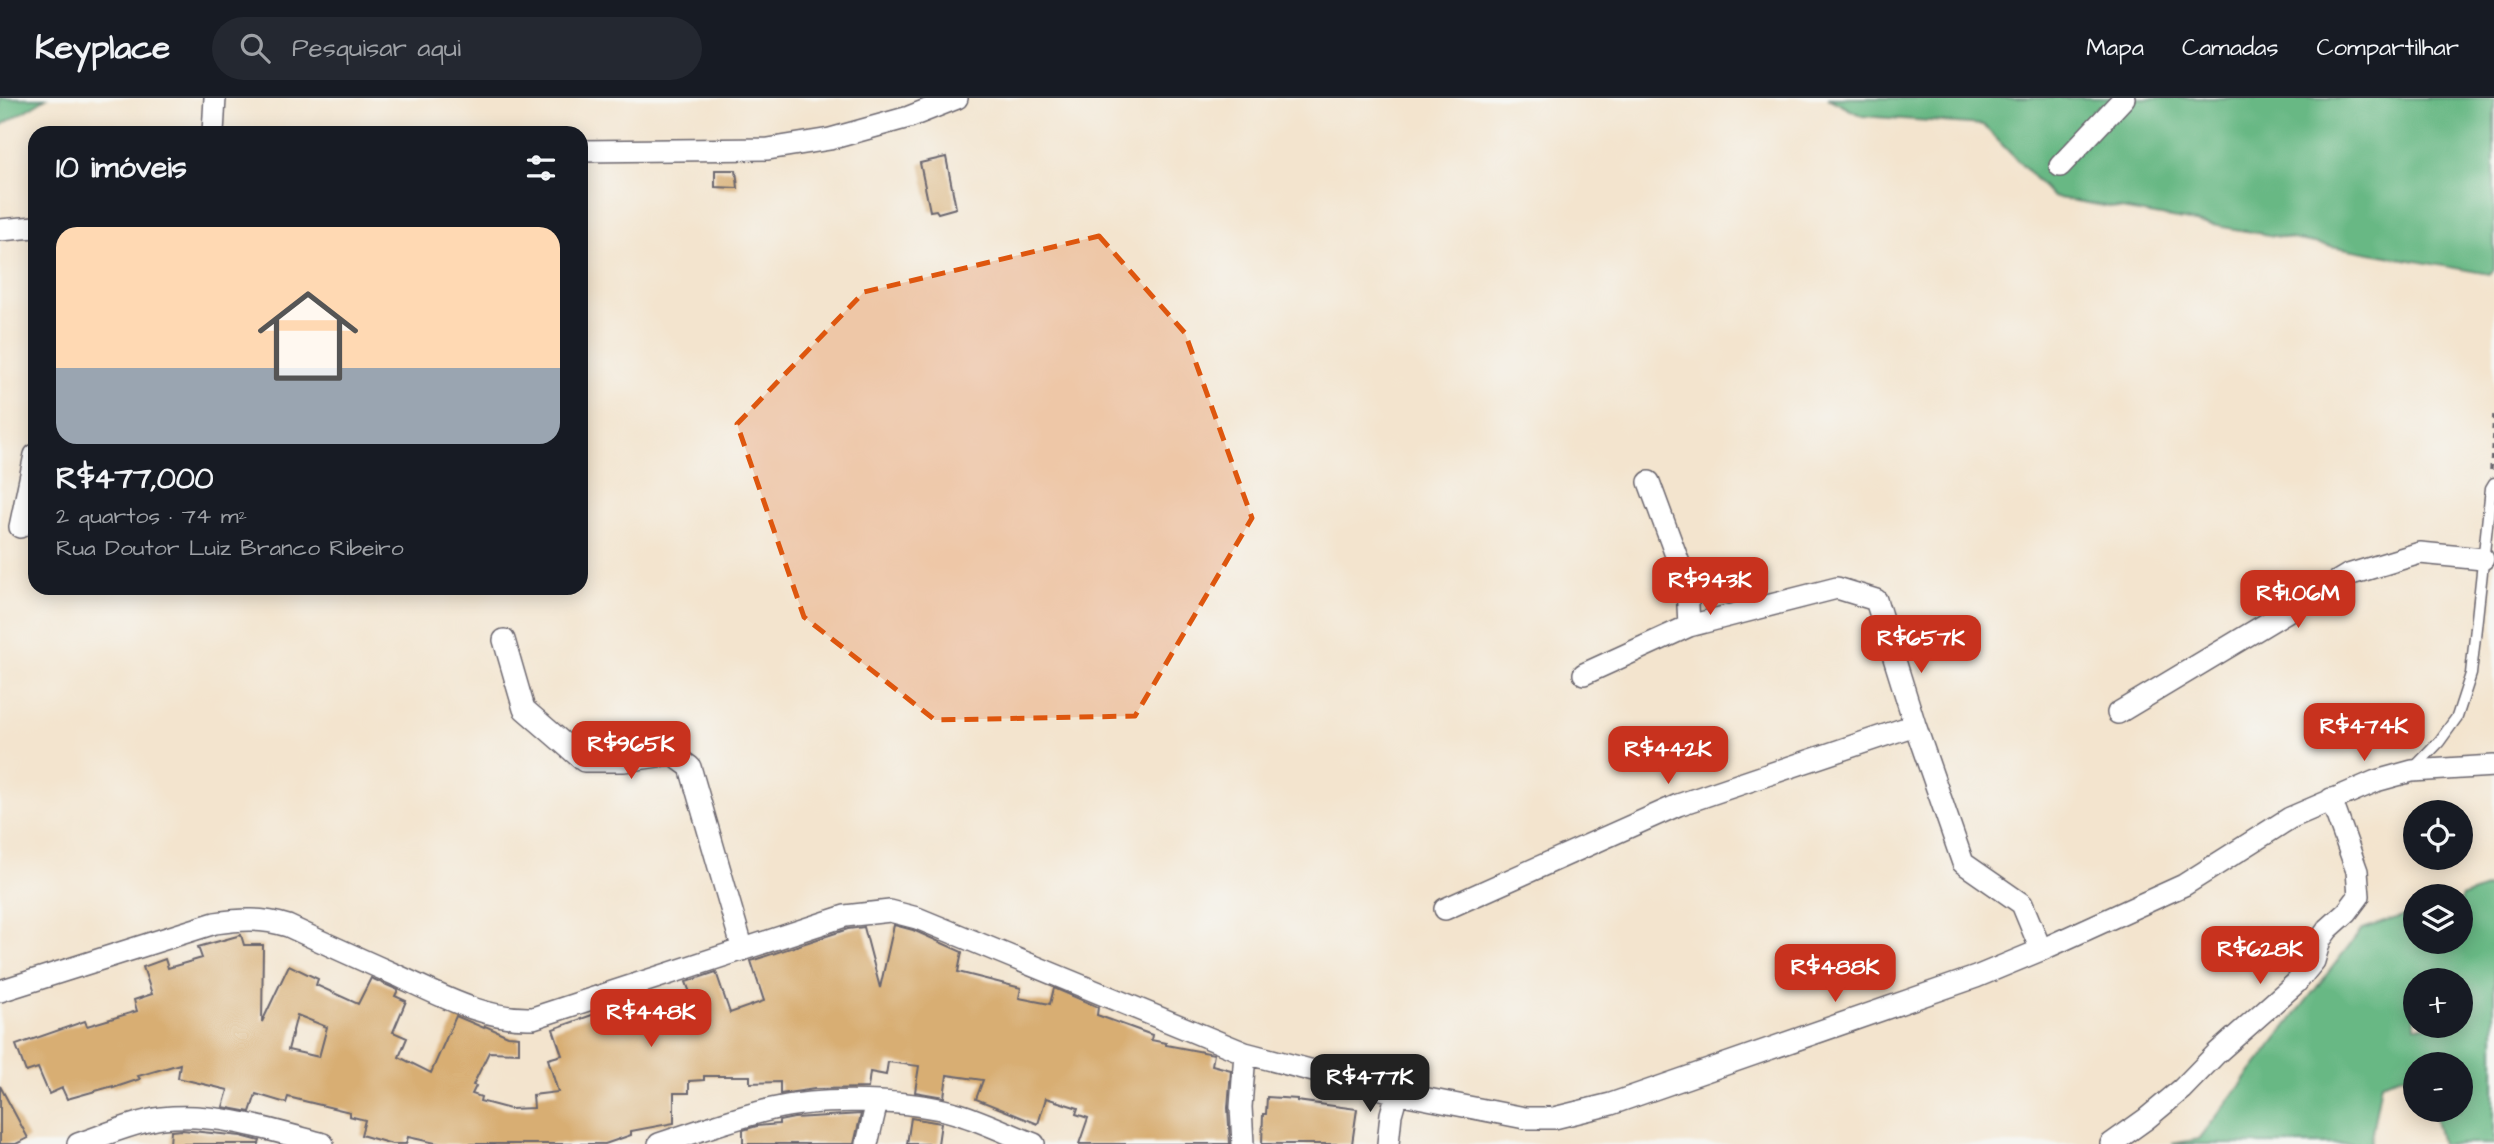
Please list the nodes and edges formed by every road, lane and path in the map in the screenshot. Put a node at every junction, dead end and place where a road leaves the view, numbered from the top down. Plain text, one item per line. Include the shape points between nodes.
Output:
1 (215, 98) edge
2 (957, 98) edge
3 (2124, 98) edge
4 (213, 126) edge
5 (588, 152) edge
6 (2060, 166) dead end
7 (28, 228) edge
8 (0, 230) edge
9 (2494, 413) edge
10 (1649, 482) dead end
11 (2492, 486) edge
12 (28, 489) edge
13 (20, 527) dead end
14 (2483, 559) junction
15 (1689, 626) junction
16 (505, 640) dead end
17 (1584, 674) dead end
18 (2118, 713) dead end
19 (1915, 725) junction
20 (2494, 766) edge
21 (2412, 771) junction
22 (2331, 799) junction
23 (1445, 909) dead end
24 (743, 950) junction
25 (2041, 950) junction
26 (0, 991) edge
27 (1245, 1053) junction
28 (1397, 1093) junction
29 (877, 1102) junction
30 (78, 1144) edge
31 (323, 1144) edge
32 (659, 1144) edge
33 (867, 1144) edge
34 (1034, 1144) edge
35 (1243, 1144) edge
36 (1388, 1144) edge
37 (2111, 1144) edge

1 - 4 street
2 - 5 street via 830,139 768,149
3 - 6 street
7 - 8 street
9 - 11 path
10 - 15 street via 1687,585
11 - 14 lane
12 - 13 street
14 - 18 street via 2420,553 2348,575
14 - 21 lane via 2471,674 2457,717
15 - 17 street
15 - 19 street via 1837,588 1876,600
16 - 24 street via 524,709 584,761 672,754 690,767
19 - 23 street via 1678,805
19 - 25 street via 1963,863 2022,904
20 - 21 street
21 - 22 street
22 - 25 street via 2290,818 2184,885
22 - 37 street via 2357,871 2360,896 2328,929 2314,961 2296,983 2182,1089
24 - 26 street via 533,1018 513,1019 453,1001 288,926 243,918
24 - 27 street via 845,916 890,911 930,923
25 - 28 street via 1976,977 1583,1113 1525,1118
27 - 28 street
27 - 35 street
28 - 36 street
29 - 32 street via 804,1103 772,1109
29 - 33 street
29 - 34 street via 960,1114
30 - 31 street via 159,1118 191,1116

